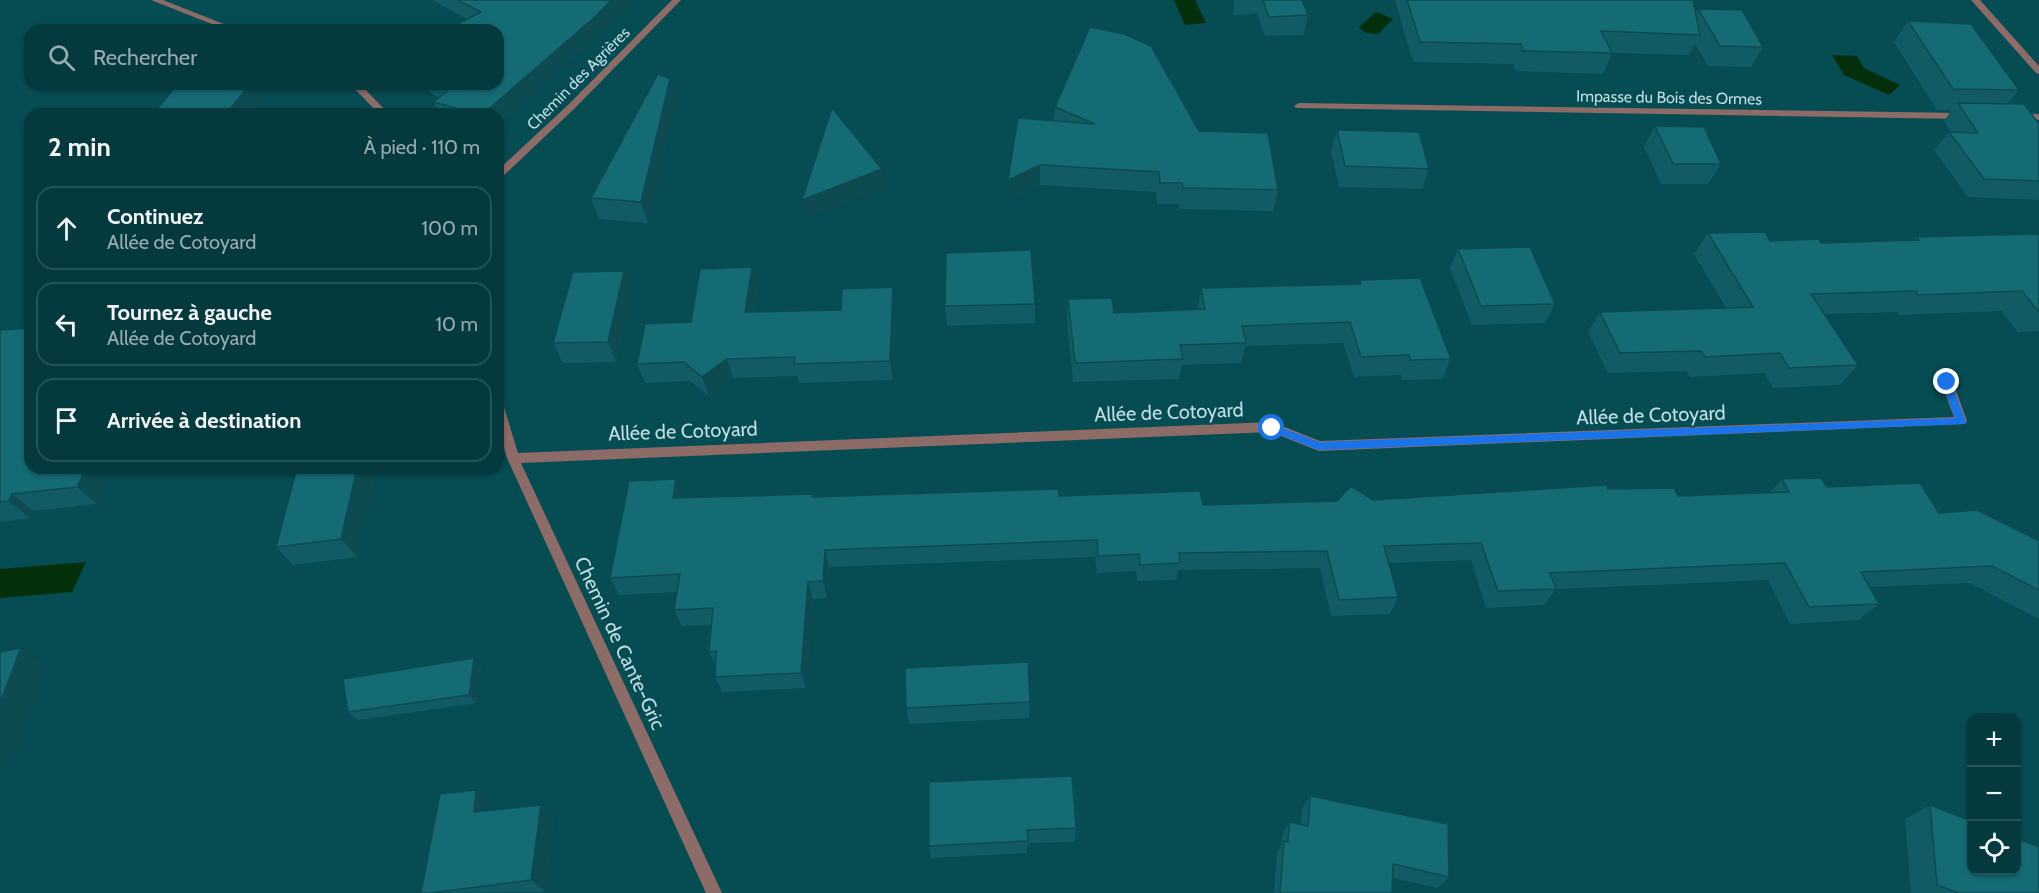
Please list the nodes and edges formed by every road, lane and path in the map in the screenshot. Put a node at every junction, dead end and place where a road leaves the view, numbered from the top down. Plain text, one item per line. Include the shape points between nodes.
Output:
1 (155, 0) edge
2 (677, 0) edge
3 (1975, 0) edge
4 (219, 24) edge
5 (2039, 71) edge
6 (361, 90) edge
7 (1299, 106) dead end
8 (378, 108) edge
9 (1979, 116) edge
10 (2003, 116) edge
11 (2039, 117) edge
12 (504, 170) edge
13 (1947, 382) dead end
14 (504, 427) edge
15 (513, 458) junction
16 (714, 893) edge

1 - 4 street
2 - 12 street, Chemin des Agrières
3 - 5 street
6 - 8 street
7 - 9 street, Impasse du Bois des Ormes
10 - 11 street
13 - 15 street, Allée de Cotoyard via 1961,422 1319,446 1272,428
14 - 15 street, Chemin de Cante-Gric
15 - 16 street, Chemin de Cante-Gric

